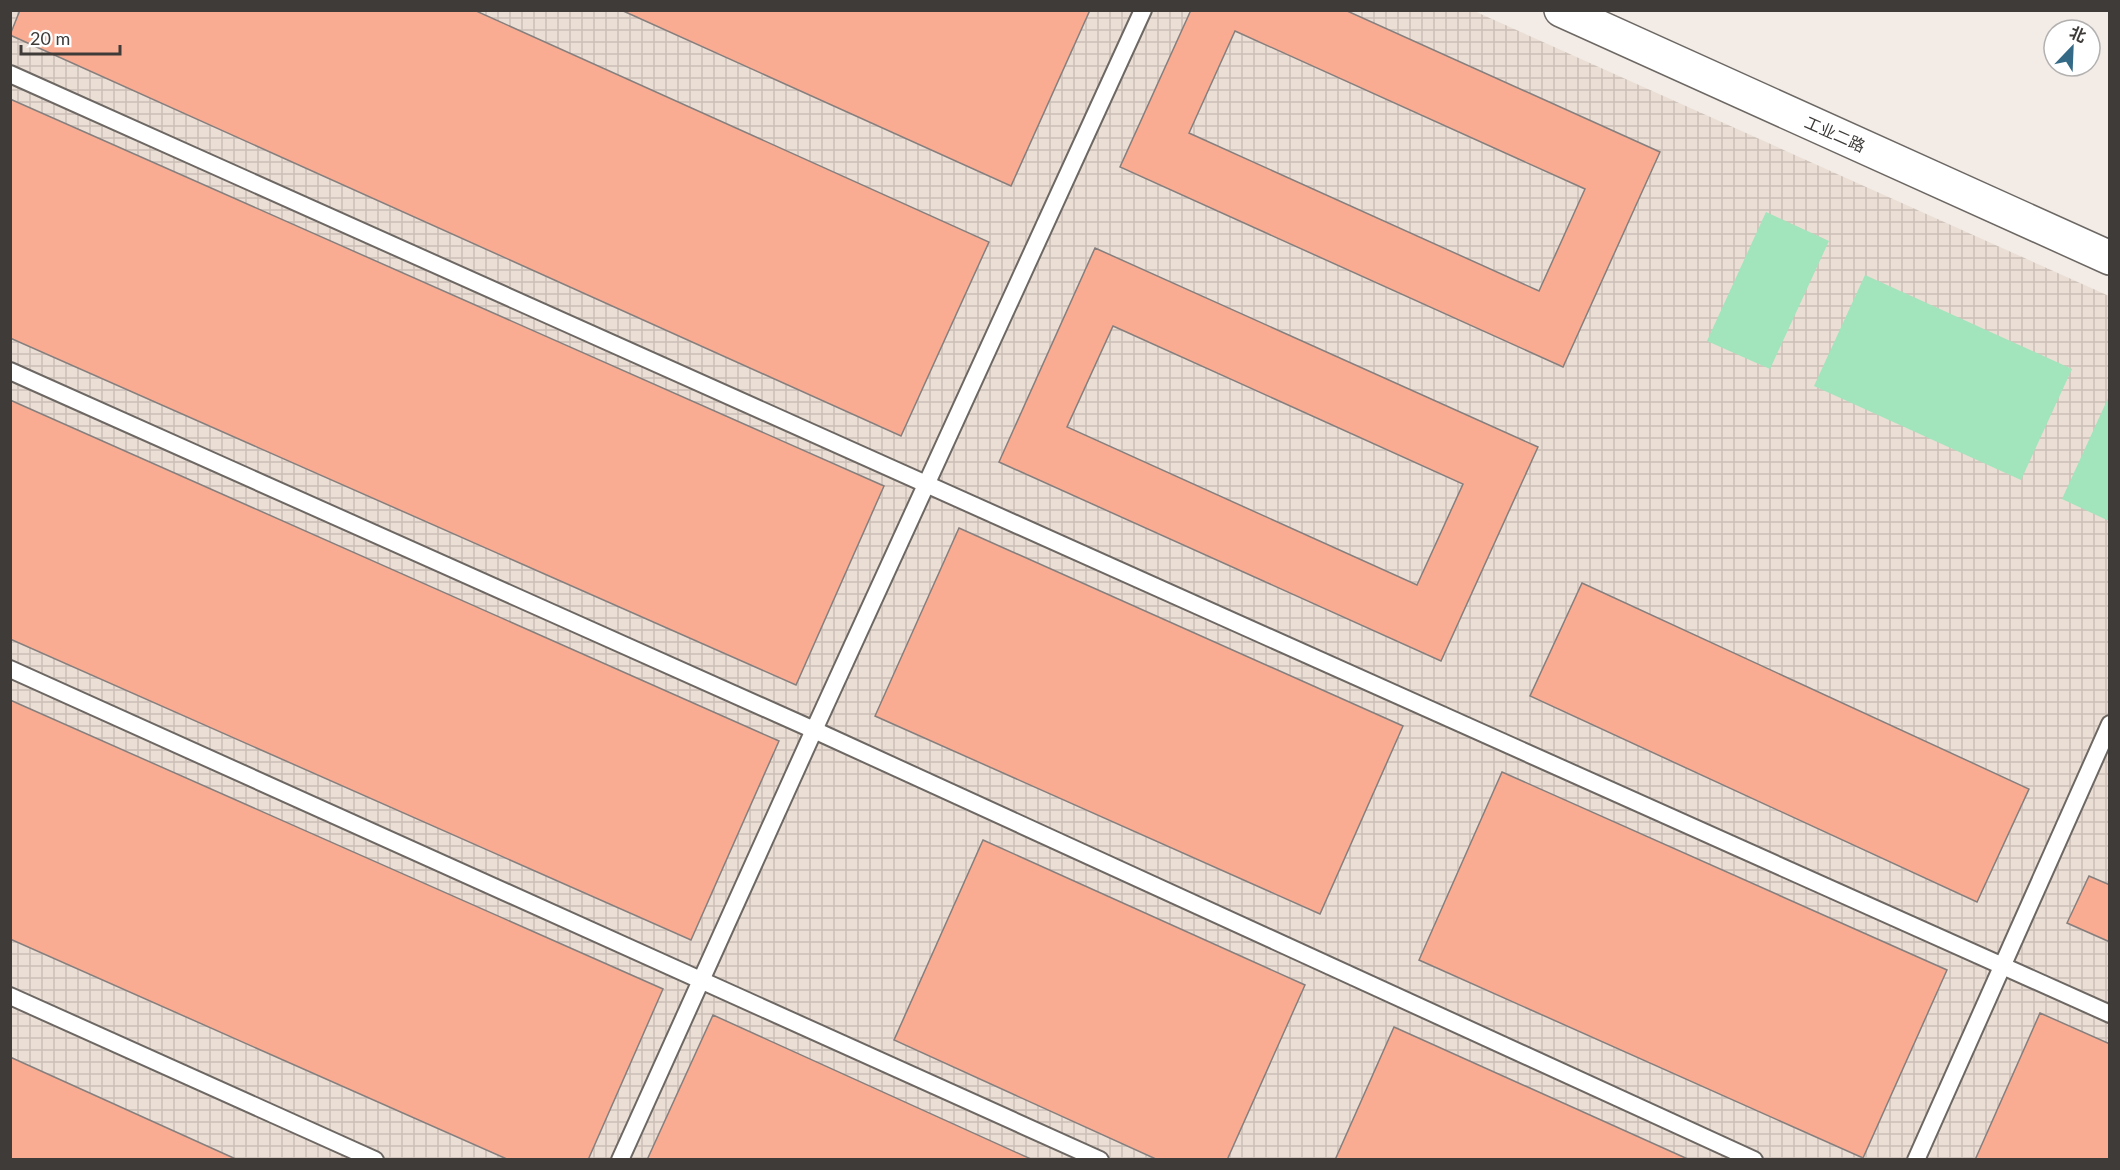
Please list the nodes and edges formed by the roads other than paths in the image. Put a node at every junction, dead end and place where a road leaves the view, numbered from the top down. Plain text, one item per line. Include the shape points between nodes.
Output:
1 (1143, 10) edge
2 (1561, 10) edge
3 (10, 74) edge
4 (2109, 258) edge
5 (10, 371) edge
6 (926, 484) junction
7 (10, 669) edge
8 (2109, 724) edge
9 (814, 730) junction
10 (2002, 966) junction
11 (701, 980) junction
12 (10, 996) edge
13 (2109, 1014) edge
14 (375, 1160) edge
15 (620, 1160) edge
16 (1100, 1160) edge
17 (1754, 1160) edge
18 (1916, 1160) edge

1 - 6 lane
2 - 4 street, 工业二路
3 - 6 lane
5 - 9 lane
6 - 9 lane
6 - 10 lane
7 - 11 lane
8 - 10 lane
9 - 11 lane
9 - 17 lane
10 - 13 lane
10 - 18 lane
11 - 15 lane
11 - 16 lane
12 - 14 lane

